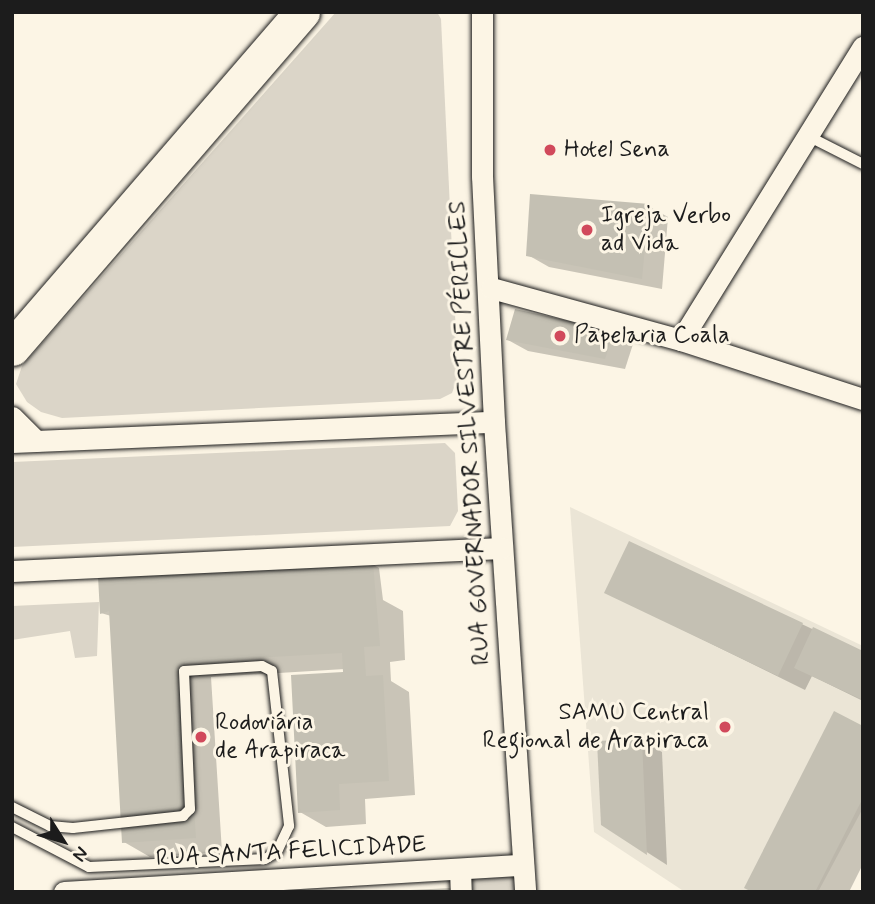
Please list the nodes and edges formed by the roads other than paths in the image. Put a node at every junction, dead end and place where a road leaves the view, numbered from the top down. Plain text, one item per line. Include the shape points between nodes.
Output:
1 (302, 12) edge
2 (479, 14) edge
3 (863, 47) edge
4 (806, 135) junction
5 (863, 164) edge
6 (491, 288) junction
7 (681, 340) junction
8 (12, 348) edge
9 (863, 399) edge
10 (12, 418) edge
11 (494, 422) junction
12 (36, 441) junction
13 (12, 442) edge
14 (501, 548) junction
15 (12, 571) edge
16 (12, 807) edge
17 (12, 827) edge
18 (522, 865) junction
19 (460, 869) junction
20 (206, 888) edge
21 (64, 892) edge
22 (461, 892) edge
23 (525, 892) edge

1 - 8 main road
2 - 6 street, RUA GOVERNADOR SILVESTRE PÉRICLES via 482,176
3 - 4 street
4 - 5 lane
4 - 7 street
6 - 7 street
6 - 11 street, RUA GOVERNADOR SILVESTRE PÉRICLES
7 - 9 street
10 - 12 street
11 - 12 street
11 - 14 street, RUA GOVERNADOR SILVESTRE PÉRICLES
12 - 13 street
14 - 15 street
14 - 18 street, RUA GOVERNADOR SILVESTRE PÉRICLES
16 - 17 lane via 50,826 73,828 183,816 190,809 184,671 262,666 272,671 289,826 271,856 89,867
18 - 19 street, RUA SANTA FELICIDADE
18 - 23 street, RUA GOVERNADOR SILVESTRE PÉRICLES
19 - 20 street, RUA SANTA FELICIDADE
19 - 22 street
20 - 21 street, RUA SANTA FELICIDADE

